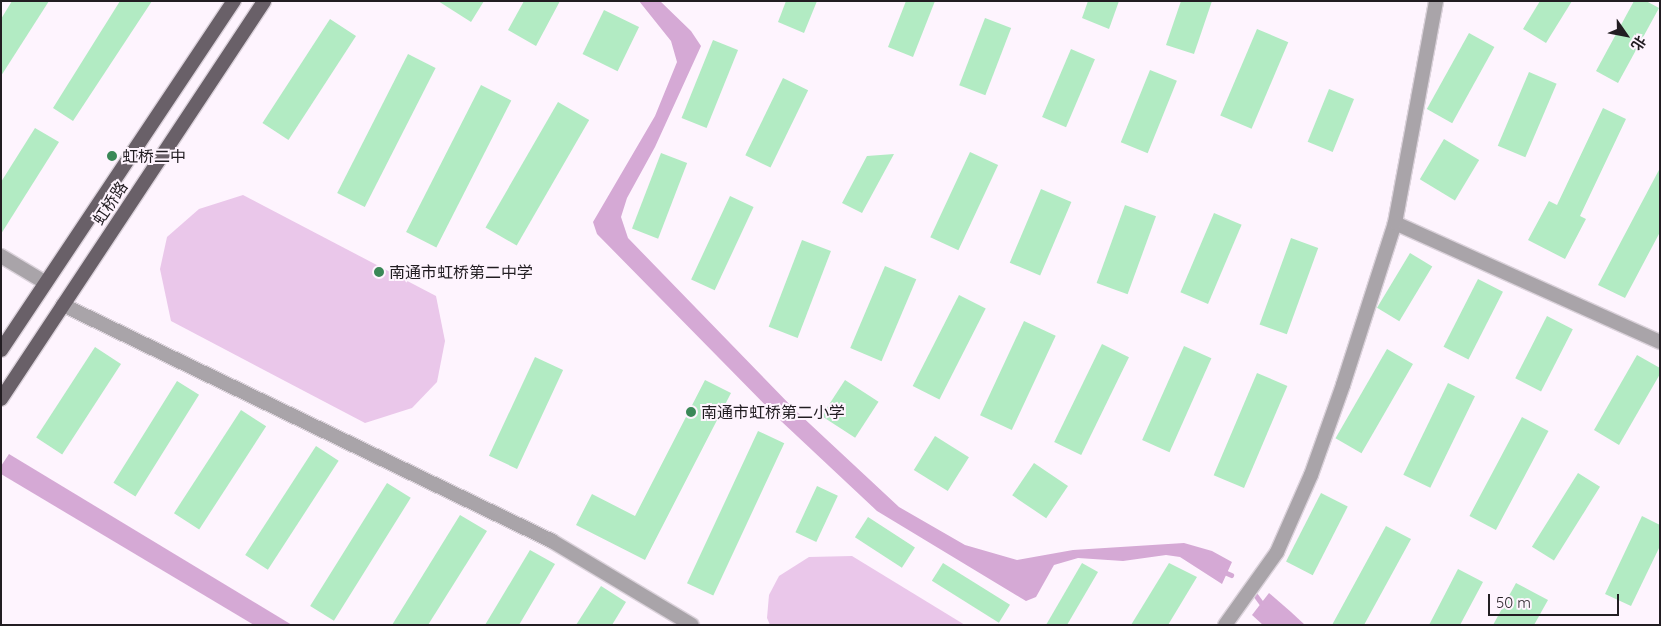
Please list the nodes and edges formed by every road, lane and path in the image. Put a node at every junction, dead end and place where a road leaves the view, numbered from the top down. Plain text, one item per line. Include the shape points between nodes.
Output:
1 (234, 1) edge
2 (264, 1) edge
3 (1436, 1) edge
4 (1395, 223) junction
5 (1, 256) edge
6 (46, 283) junction
7 (63, 305) junction
8 (1660, 342) edge
9 (1, 350) edge
10 (1, 399) edge
11 (692, 625) edge
12 (1224, 625) edge

1 - 6 main road, 虹桥路
2 - 7 main road, 虹桥路
3 - 4 street
4 - 8 street
4 - 12 street via 1311,475 1277,552
5 - 6 street
6 - 9 main road, 虹桥路
7 - 10 main road, 虹桥路
7 - 11 street via 552,541

